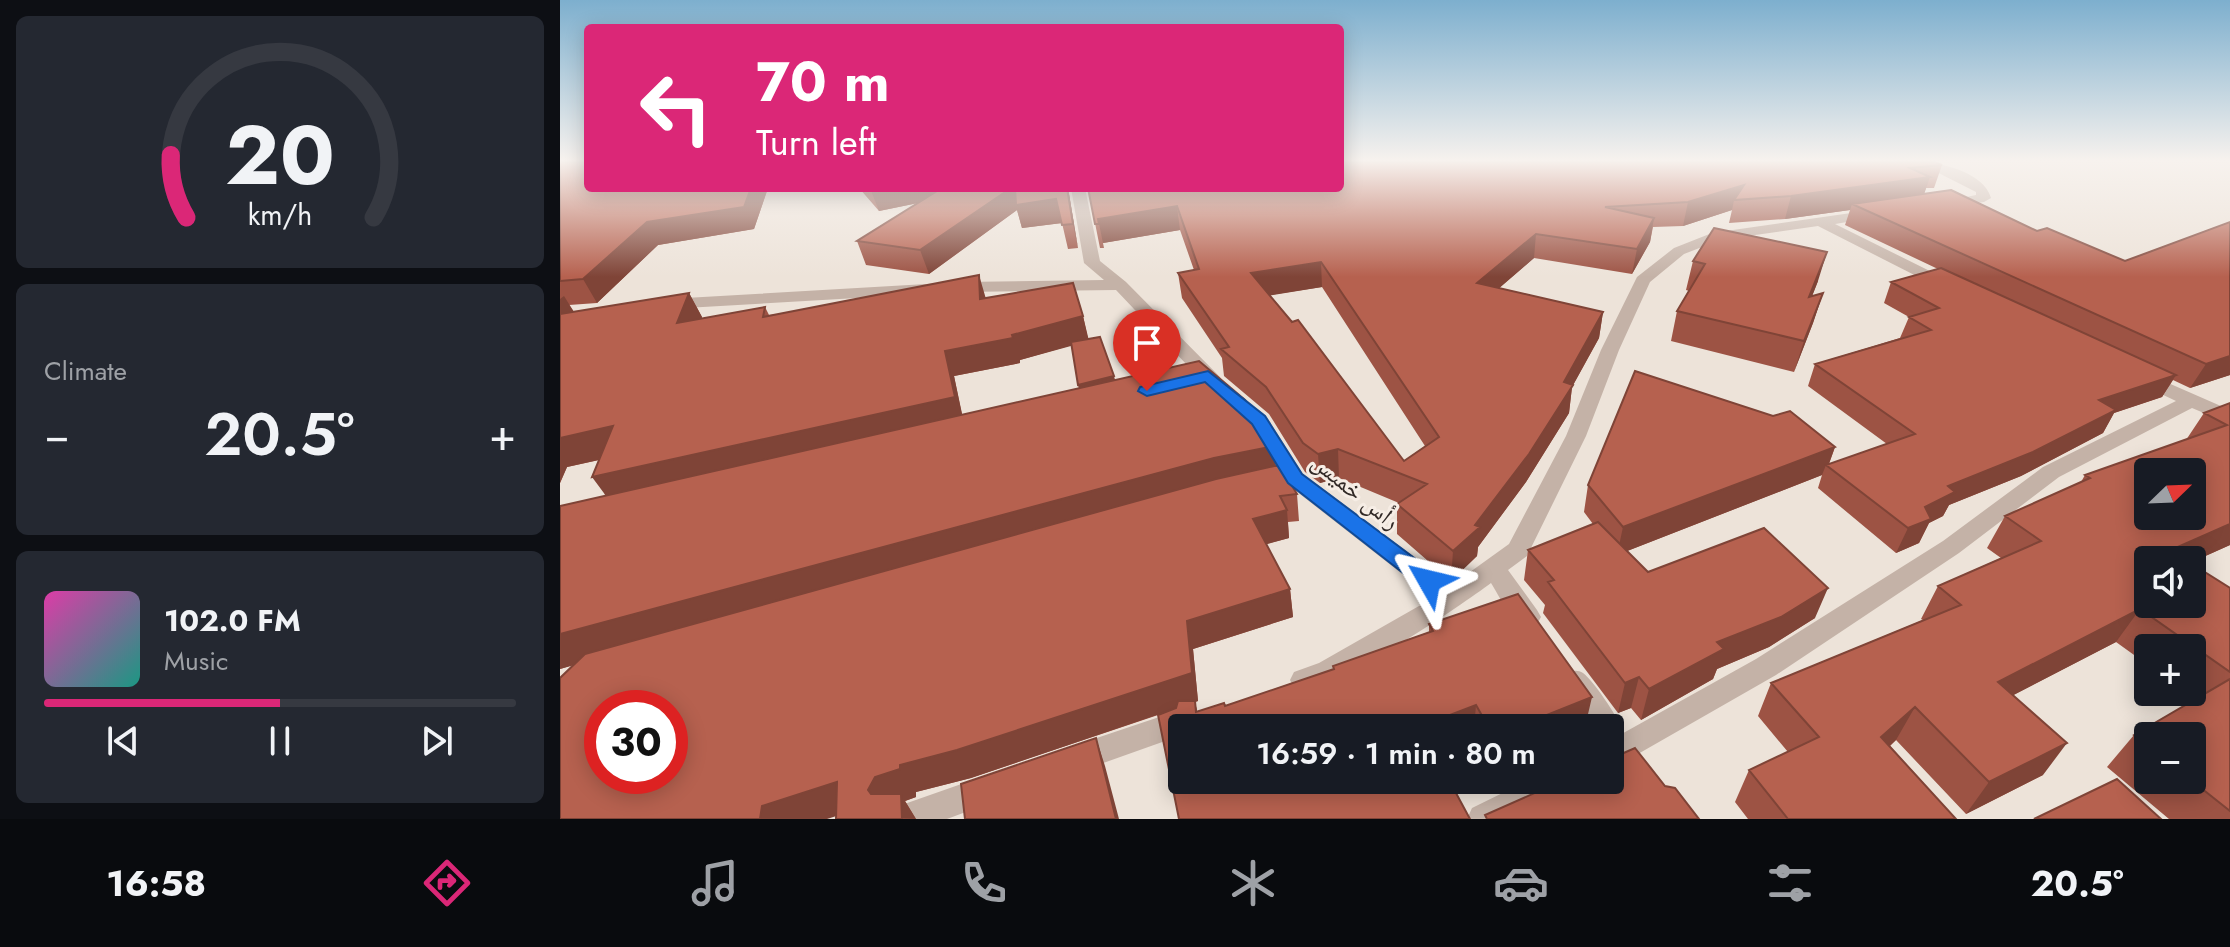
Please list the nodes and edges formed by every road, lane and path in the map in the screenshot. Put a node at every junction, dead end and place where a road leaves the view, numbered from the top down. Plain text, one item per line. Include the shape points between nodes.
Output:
1 (1080, 200) edge
2 (1971, 200) edge
3 (1927, 208) edge
4 (1896, 211) edge
5 (1819, 221) junction
6 (1120, 285) junction
7 (1960, 292) edge
8 (645, 306) edge
9 (2133, 374) edge
10 (1208, 376) junction
11 (1177, 384) edge
12 (2191, 401) junction
13 (2230, 418) edge
14 (1295, 479) junction
15 (1265, 486) edge
16 (1493, 568) junction
17 (1452, 599) junction
18 (1546, 642) edge
19 (1563, 666) edge
20 (1285, 686) edge
21 (1595, 714) edge
22 (1168, 727) edge
23 (1624, 745) edge
24 (1052, 767) edge
25 (1008, 782) edge
26 (1533, 794) edge
27 (904, 819) edge
28 (1483, 819) edge

1 - 6 street, رأس خميس via 1092,263
2 - 3 street
4 - 5 street
5 - 7 street
5 - 16 street via 1717,236 1679,251 1643,280 1576,436 1518,550
6 - 8 street via 961,287
6 - 10 street, رأس خميس
9 - 12 street
10 - 11 street
10 - 14 street, رأس خميس via 1259,420
12 - 13 street
12 - 23 street via 2051,472 1951,547 1779,659
14 - 15 street
14 - 17 street, رأس خميس
16 - 17 street
16 - 18 street
17 - 20 street via 1329,671
19 - 21 street
22 - 24 street
25 - 27 street
26 - 28 street

